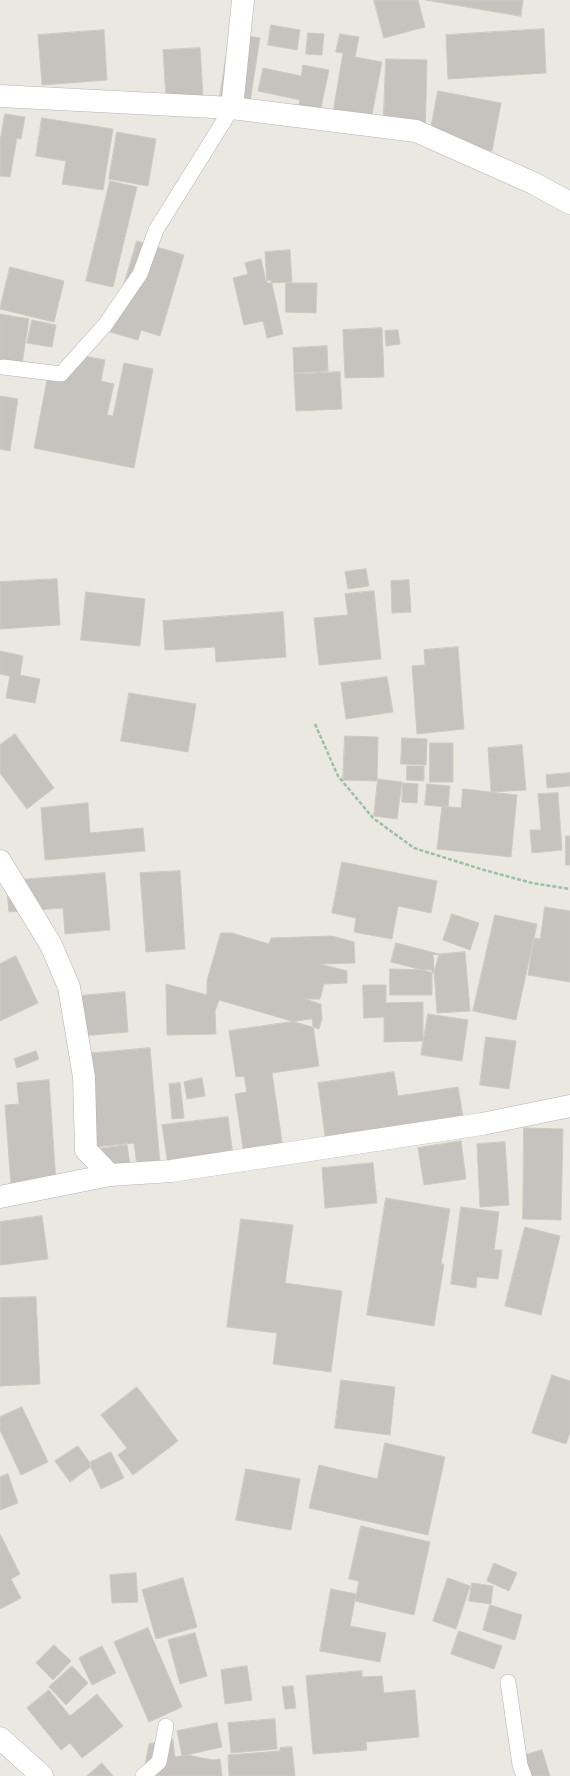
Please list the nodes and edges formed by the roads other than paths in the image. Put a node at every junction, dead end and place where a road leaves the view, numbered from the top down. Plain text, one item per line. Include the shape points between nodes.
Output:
1 (244, 0) edge
2 (0, 96) edge
3 (232, 108) junction
4 (570, 203) edge
5 (3, 367) dead end
6 (0, 861) edge
7 (570, 1106) edge
8 (110, 1176) junction
9 (0, 1197) edge
10 (508, 1682) dead end
11 (166, 1726) dead end
12 (0, 1738) edge
13 (42, 1776) edge
14 (143, 1776) edge
15 (524, 1776) edge

1 - 3 street
2 - 3 street
3 - 4 street via 416,131 533,182
3 - 5 lane via 156,230 140,274 105,324 61,374
6 - 8 street via 51,945 69,987 84,1077 86,1150
7 - 8 street via 474,1125 171,1171
8 - 9 street
10 - 15 lane via 520,1765
11 - 14 lane via 159,1762
12 - 13 street

